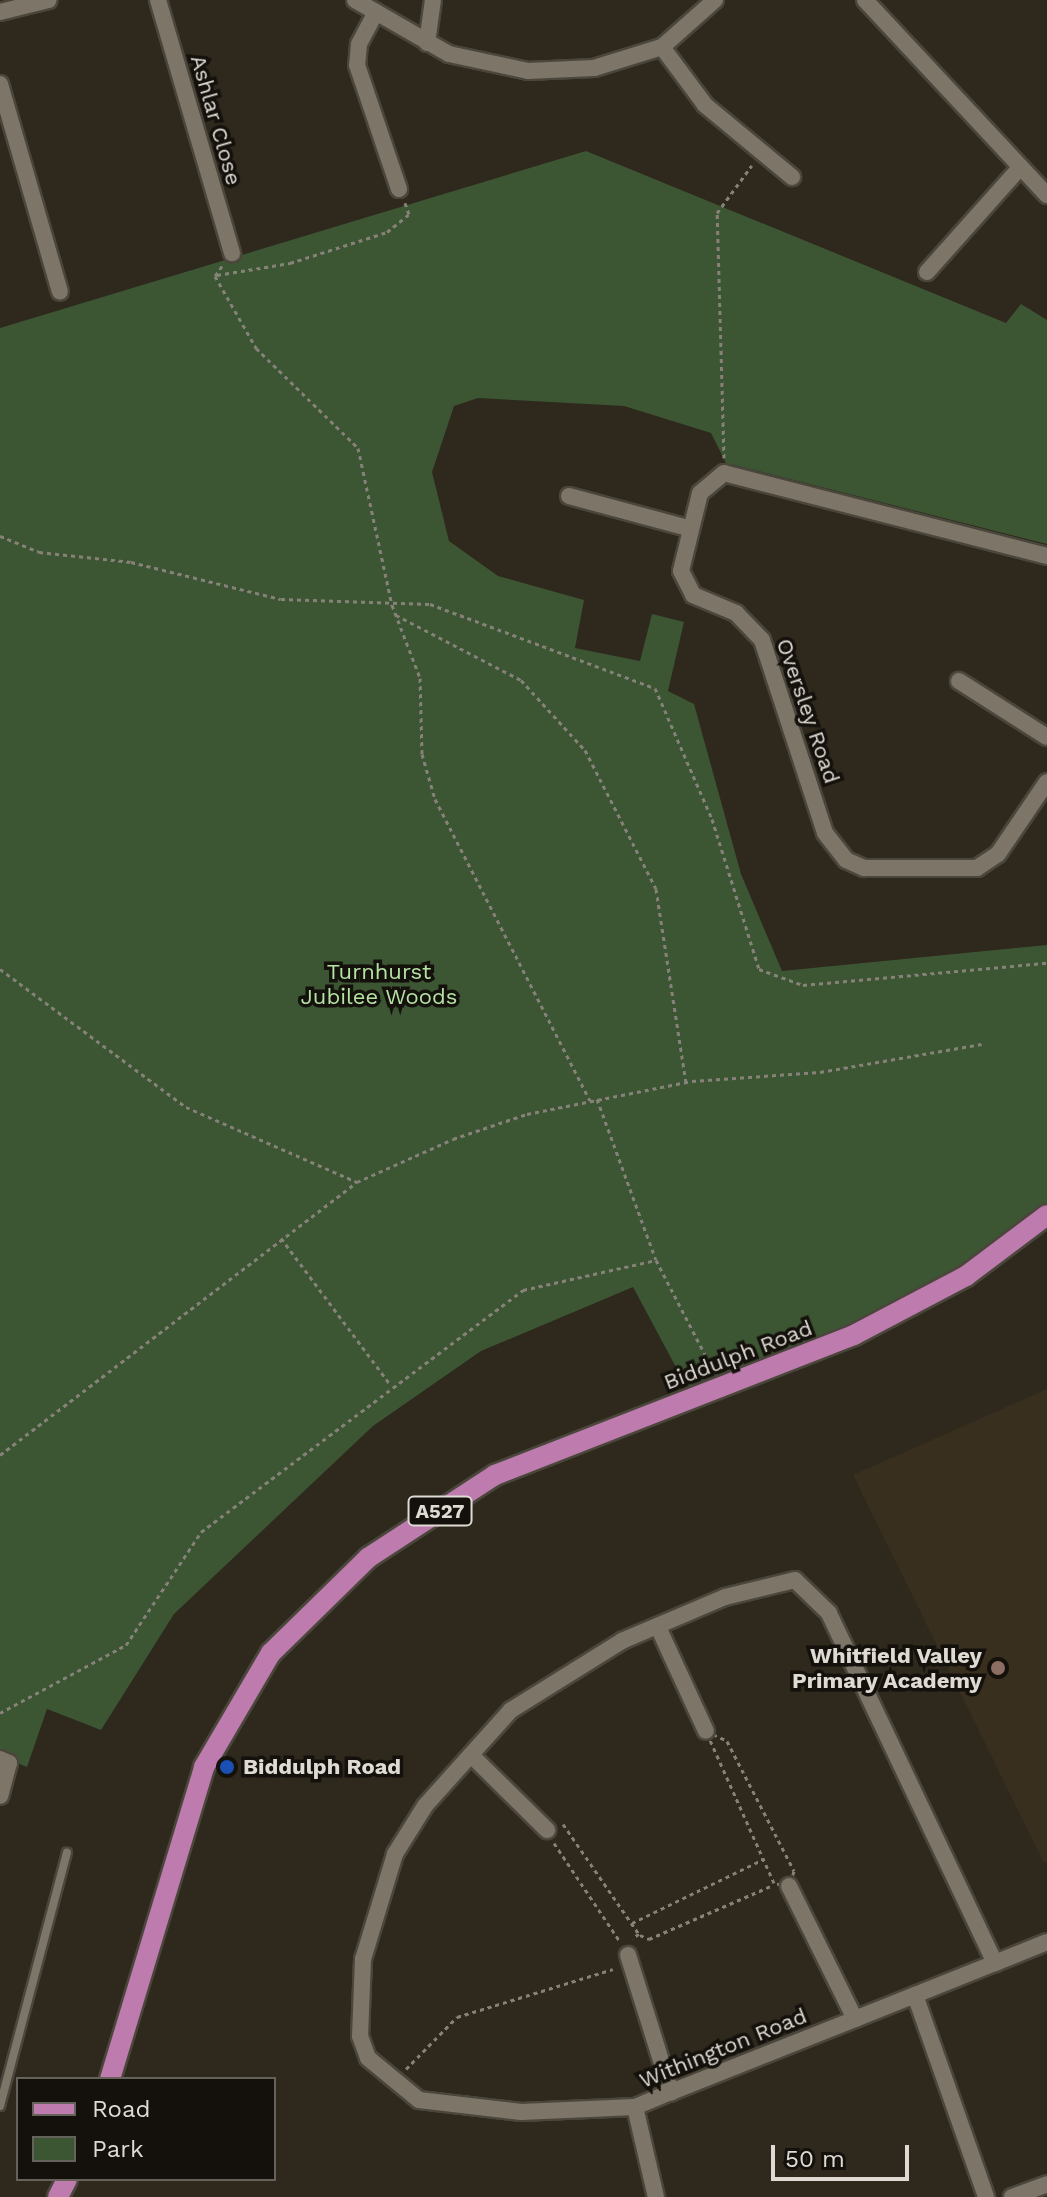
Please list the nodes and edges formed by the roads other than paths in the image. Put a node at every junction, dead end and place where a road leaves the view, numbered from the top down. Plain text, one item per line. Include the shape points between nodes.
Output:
1 (49, 0) edge
2 (158, 0) edge
3 (355, 0) edge
4 (433, 0) edge
5 (715, 0) edge
6 (865, 0) edge
7 (0, 12) edge
8 (376, 12) junction
9 (427, 43) junction
10 (662, 47) junction
11 (0, 84) edge
12 (7, 138) edge
13 (405, 148) dead end
14 (389, 154) junction
15 (1018, 170) junction
16 (792, 177) dead end
17 (399, 189) dead end
18 (1047, 195) edge
19 (232, 253) road end
20 (927, 272) dead end
21 (60, 292) dead end
22 (569, 496) dead end
23 (688, 528) junction
24 (1047, 556) edge
25 (959, 681) dead end
26 (1047, 737) edge
27 (1047, 782) edge
28 (1047, 1215) edge
29 (659, 1629) junction
30 (706, 1731) road end
31 (471, 1755) junction
32 (0, 1759) edge
33 (0, 1796) edge
34 (547, 1830) road end
35 (67, 1853) dead end
36 (781, 1885) road end
37 (1047, 1942) edge
38 (629, 1959) road end
39 (995, 1963) junction
40 (915, 1995) junction
41 (855, 2019) junction
42 (111, 2077) edge
43 (671, 2092) junction
44 (0, 2106) edge
45 (635, 2107) junction
46 (1047, 2184) edge
47 (656, 2197) edge
48 (986, 2197) edge
49 (1012, 2197) edge

1 - 7 street
2 - 19 street, Ashlar Close
3 - 8 street
4 - 9 street
5 - 10 street
6 - 15 street via 927,61
8 - 9 street
8 - 14 street via 359,44 357,65
9 - 10 street via 528,71 594,68
10 - 16 street via 705,105
11 - 12 street
12 - 21 street
13 - 14 street
14 - 17 street
15 - 18 street
15 - 20 street
22 - 23 street
23 - 24 street, Oversley Road via 706,483 724,473
23 - 27 street, Oversley Road via 685,585 736,613 762,640 825,833 846,860 864,868 977,868 998,854
25 - 26 street
28 - 42 main road, Biddulph Road / A527 via 966,1276 854,1335 495,1475 368,1558 271,1653 204,1767
29 - 30 street
29 - 31 street, Withington Road via 547,1685 511,1710
29 - 39 street, Withington Road via 774,1584 795,1580 814,1595 829,1613
31 - 34 street
31 - 45 street, Withington Road via 395,1854 363,1959 360,2036 392,2083 419,2100 479,2110
32 - 33 street via 9,1763
35 - 44 lane
36 - 41 street
37 - 39 street, Withington Road
38 - 43 street
39 - 40 street, Withington Road
40 - 41 street, Withington Road
40 - 48 street
41 - 43 street, Withington Road
43 - 45 street, Withington Road
45 - 47 street
46 - 49 street

